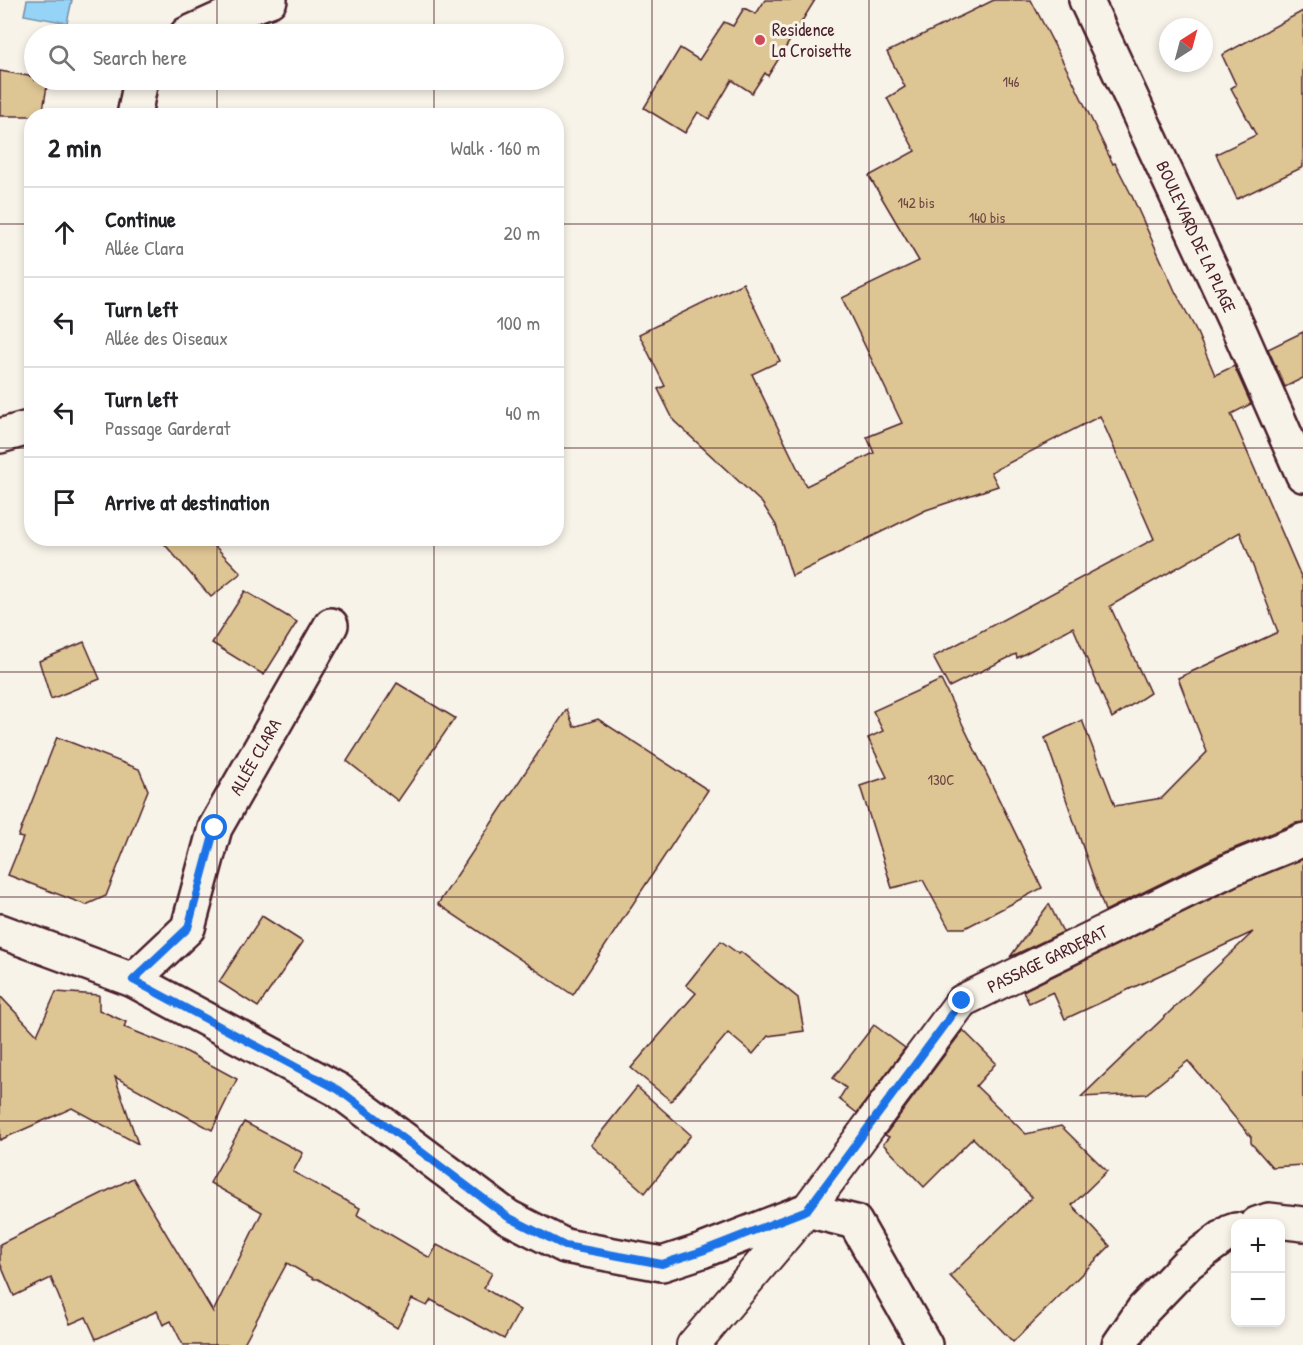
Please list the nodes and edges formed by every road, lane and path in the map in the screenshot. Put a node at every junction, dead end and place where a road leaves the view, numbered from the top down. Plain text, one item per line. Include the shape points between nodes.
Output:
1 (270, 0) edge
2 (1086, 0) edge
3 (209, 24) edge
4 (139, 90) edge
5 (136, 108) edge
6 (24, 429) edge
7 (0, 436) edge
8 (1303, 475) edge
9 (332, 625) dead end
10 (1303, 840) edge
11 (0, 931) edge
12 (133, 980) junction
13 (807, 1210) junction
14 (1285, 1222) edge
15 (1303, 1224) edge
16 (1231, 1232) edge
17 (693, 1345) edge
18 (925, 1345) edge
19 (1119, 1345) edge

1 - 3 street
2 - 8 street, BOULEVARD DE LA PLAGE
4 - 5 street
6 - 7 street
9 - 12 street, ALLÉE CLARA via 215,828 188,928
10 - 13 street, PASSAGE GARDERAT via 1232,869 962,1001
11 - 12 street
12 - 13 street via 339,1090 508,1217 565,1246 662,1264
13 - 17 street, PASSAGE GARDERAT
13 - 18 street via 855,1222
14 - 15 street
16 - 19 street via 1188,1263 1143,1310

